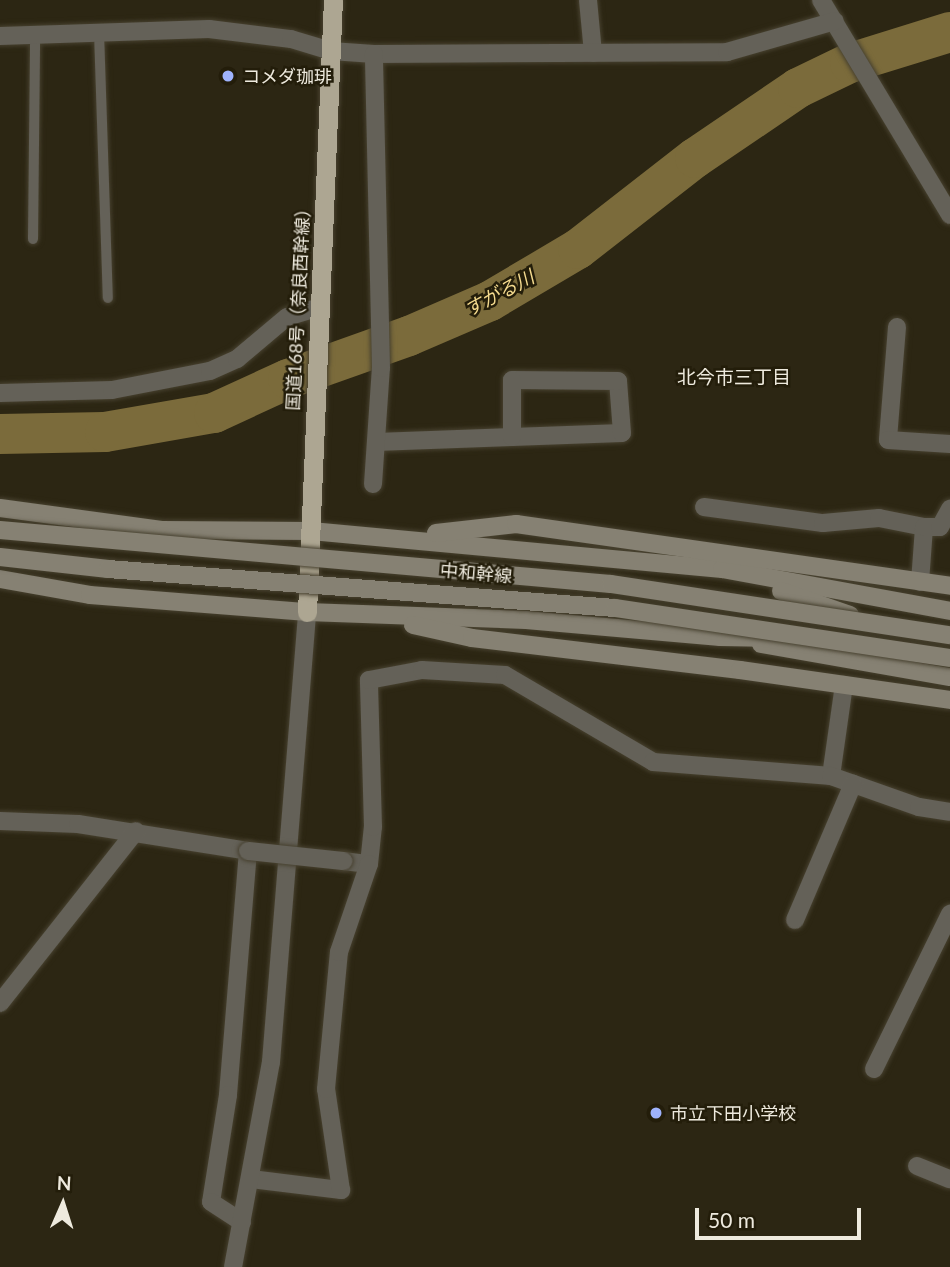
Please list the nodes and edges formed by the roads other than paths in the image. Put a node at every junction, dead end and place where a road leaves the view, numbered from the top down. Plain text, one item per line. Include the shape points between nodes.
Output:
1 (333, 0) edge
2 (588, 0) edge
3 (821, 0) edge
4 (835, 21) junction
5 (99, 32) junction
6 (35, 34) junction
7 (0, 36) edge
8 (331, 51) junction
9 (593, 52) junction
10 (374, 54) junction
11 (950, 215) edge
12 (33, 239) dead end
13 (108, 298) dead end
14 (319, 307) junction
15 (897, 327) dead end
16 (0, 393) edge
17 (512, 437) junction
18 (376, 442) junction
19 (950, 444) edge
20 (373, 484) dead end
21 (704, 507) dead end
22 (0, 508) edge
23 (950, 509) edge
24 (924, 527) junction
25 (0, 530) edge
26 (311, 531) junction
27 (402, 537) junction
28 (0, 557) edge
29 (722, 569) junction
30 (0, 579) edge
31 (920, 582) junction
32 (950, 586) edge
33 (950, 611) edge
34 (307, 612) junction
35 (375, 616) junction
36 (950, 635) edge
37 (720, 637) junction
38 (950, 657) edge
39 (950, 677) edge
40 (844, 685) junction
41 (950, 701) edge
42 (831, 776) junction
43 (853, 784) junction
44 (950, 812) edge
45 (0, 821) edge
46 (136, 831) junction
47 (248, 851) junction
48 (369, 864) junction
49 (950, 914) edge
50 (795, 920) dead end
51 (0, 1003) edge
52 (874, 1069) dead end
53 (917, 1166) dead end
54 (251, 1179) junction
55 (950, 1179) edge
56 (242, 1222) junction
57 (233, 1267) edge

1 - 8 highway, 国道168号（奈良西幹線）
2 - 9 street
3 - 4 street
4 - 9 street via 727,52
4 - 11 street
5 - 6 street
5 - 8 street via 209,29 291,39
5 - 13 lane
6 - 7 street
6 - 12 lane
8 - 10 street
8 - 14 highway, 国道168号（奈良西幹線）
9 - 10 street
10 - 18 street via 381,368
14 - 16 street via 287,317 237,359 210,371 112,390
14 - 26 highway, 国道168号（奈良西幹線）
15 - 19 street via 888,440
17 - 17 street via 512,380 618,381 622,433
17 - 18 street
18 - 20 street
21 - 24 street via 823,523 880,518
22 - 26 main road via 162,530
23 - 24 street via 940,527
24 - 31 street
25 - 36 main road, 中和幹線, bridge via 611,584
26 - 27 main road
26 - 34 highway, 国道168号（奈良西幹線）
27 - 29 main road
27 - 31 main road via 516,524
28 - 38 main road, 中和幹線, bridge via 615,608
29 - 33 main road
29 - 36 main road via 874,624
30 - 34 main road via 90,595
31 - 32 main road
34 - 35 main road
34 - 54 street via 271,1062
35 - 37 main road via 526,620
35 - 40 main road via 472,638
37 - 38 main road via 838,639
37 - 39 main road
40 - 41 main road
40 - 42 street
42 - 43 street
42 - 48 street via 653,762 505,675 422,670 369,680 373,827
43 - 44 street via 919,807
43 - 50 street
45 - 46 street
46 - 47 street
46 - 51 street
47 - 48 street, bridge
47 - 56 street via 228,1095 211,1202
48 - 54 street via 339,952 326,1089 341,1190
49 - 52 street
53 - 55 street
54 - 56 street
56 - 57 street

